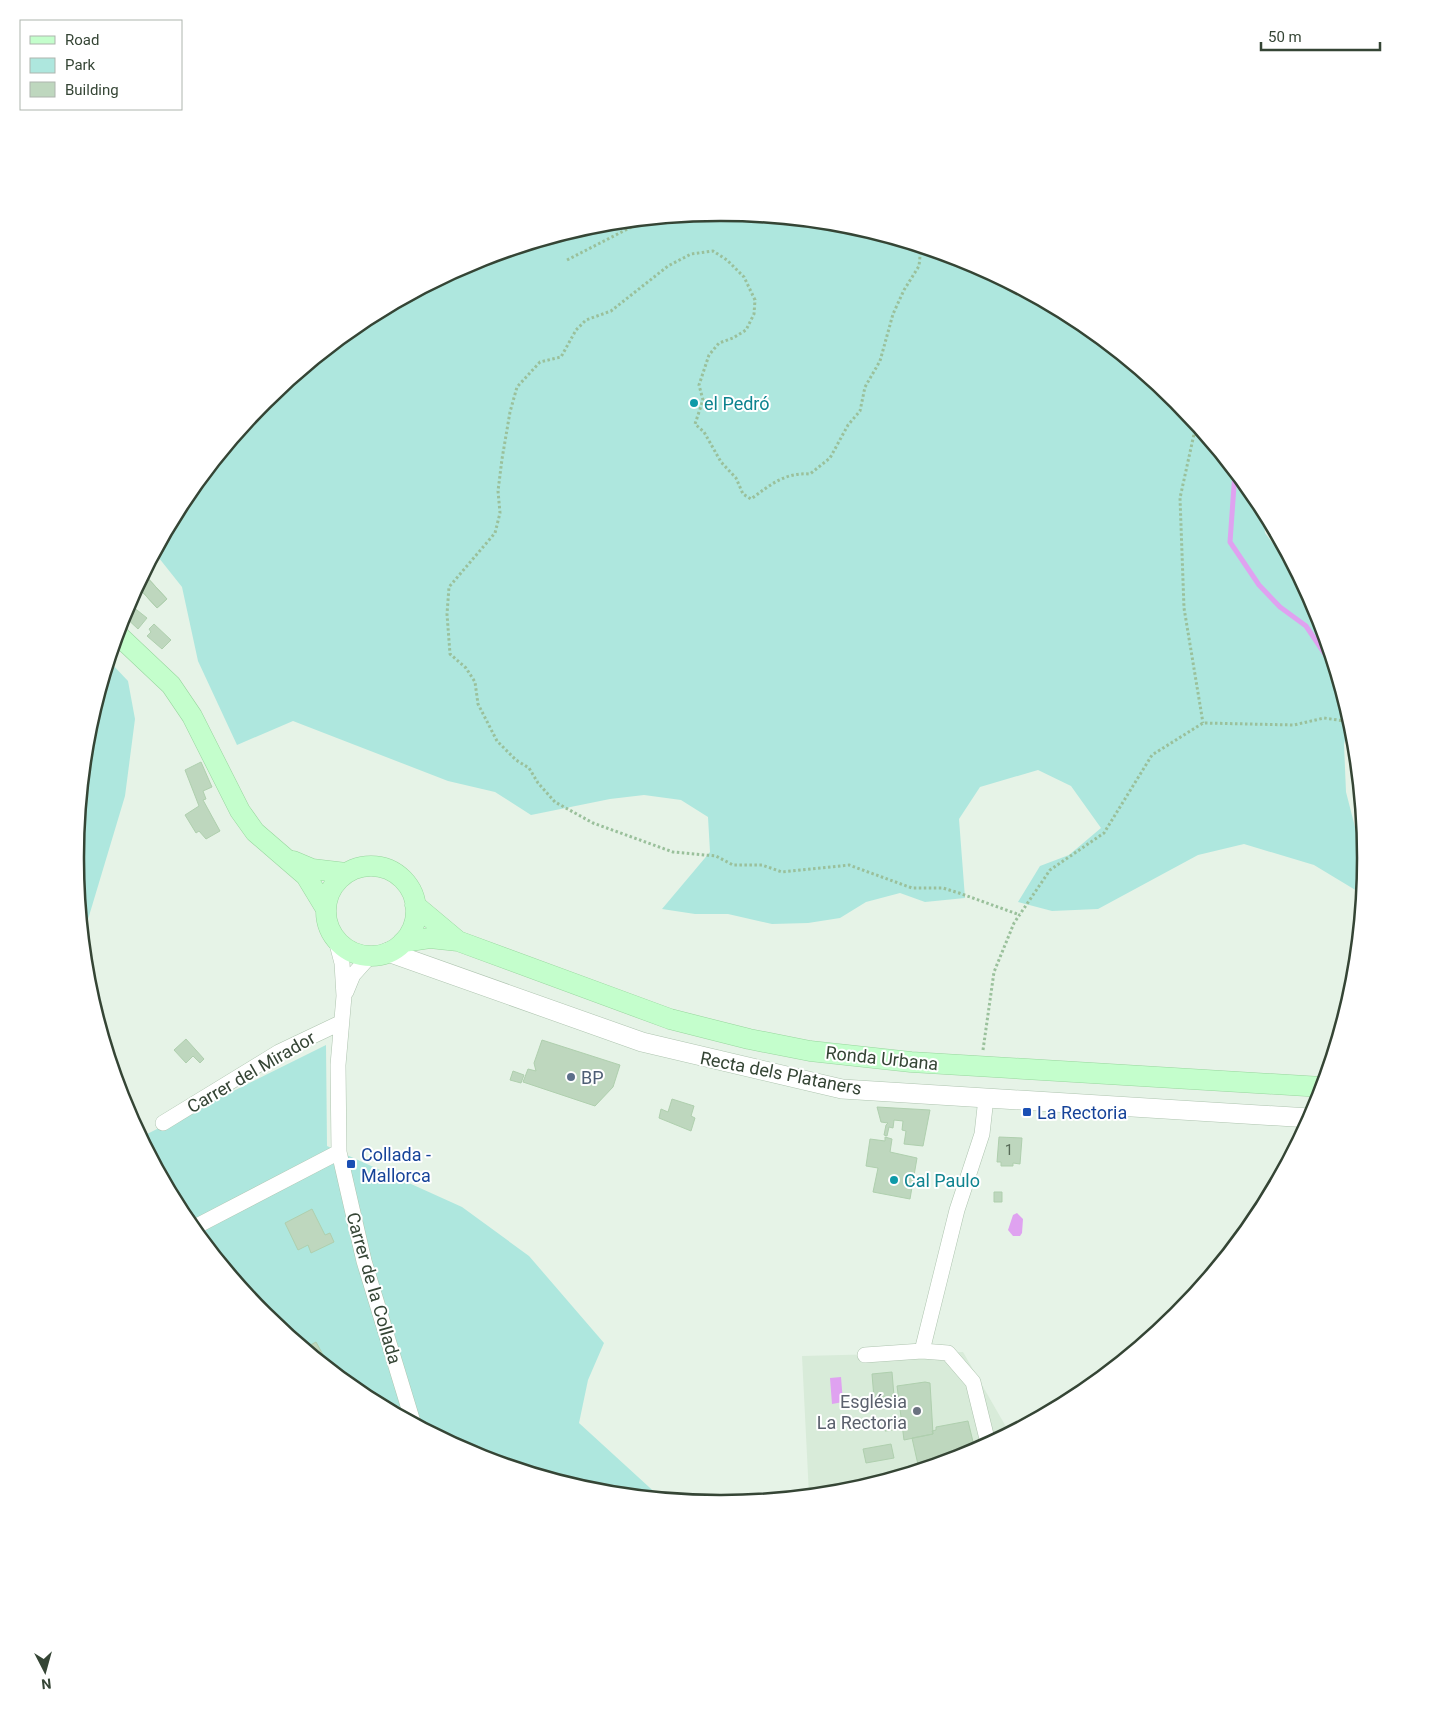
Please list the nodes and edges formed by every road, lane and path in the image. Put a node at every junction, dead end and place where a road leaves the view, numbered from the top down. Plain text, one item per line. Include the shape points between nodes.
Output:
1 (629, 228) edge
2 (920, 254) edge
3 (567, 260) dead end
4 (1194, 433) edge
5 (123, 640) edge
6 (1342, 721) edge
7 (1203, 723) junction
8 (289, 860) junction
9 (346, 873) junction
10 (416, 905) junction
11 (326, 909) junction
12 (1020, 915) junction
13 (336, 940) junction
14 (458, 940) junction
15 (387, 950) junction
16 (344, 996) junction
17 (340, 1023) junction
18 (980, 1066) junction
19 (1314, 1087) edge
20 (986, 1098) junction
21 (1302, 1118) edge
22 (163, 1123) dead end
23 (339, 1152) junction
24 (200, 1224) edge
25 (922, 1351) junction
26 (865, 1355) dead end
27 (410, 1414) edge
28 (986, 1436) edge

1 - 3 path
2 - 12 path via 919,266 893,314 880,361 865,387 860,411 848,425 830,458 810,474 795,472 751,499 743,494 736,478 695,424 702,400 699,385 709,355 719,343 746,330 754,314 755,300 744,278 714,251 691,254 668,266 611,311 586,320 576,330 561,357 540,362 517,387 502,459 498,491 500,513 495,533 449,587 450,654 466,668 474,682 478,704 497,741 529,768 538,784 556,802 593,823 673,852 716,856 733,865 762,865 782,872 849,865 912,888 944,888
4 - 7 path via 1180,498 1184,608
5 - 8 main road via 171,685 192,716 240,811 255,832
6 - 7 path via 1324,718 1294,725
7 - 12 path via 1152,755 1104,833 1050,870
8 - 9 main road via 312,868
8 - 11 main road via 306,876
9 - 10 main road, Ronda Urbana via 372,866 394,872 407,884
9 - 11 main road via 332,888
10 - 14 main road, Ronda Urbana
10 - 15 main road via 414,925
11 - 13 main road via 329,929
12 - 18 path via 994,972
13 - 15 main road, Ronda Urbana via 351,952
13 - 16 street via 342,963
14 - 15 main road, Ronda Urbana via 430,938
14 - 18 main road, Ronda Urbana via 670,1019 749,1039 810,1051
15 - 16 street via 353,975
15 - 20 street, Recta dels Plataners via 642,1042 719,1062 842,1089
16 - 17 street, Carrer de la Collada
17 - 22 street, Carrer del Mirador via 279,1052
17 - 23 street, Carrer de la Collada
18 - 19 main road, Ronda Urbana
20 - 21 street, Recta dels Plataners
20 - 25 street via 982,1134 957,1210
23 - 24 street
23 - 27 street, Carrer de la Collada via 364,1261
25 - 26 street
25 - 28 street via 948,1353 973,1382

